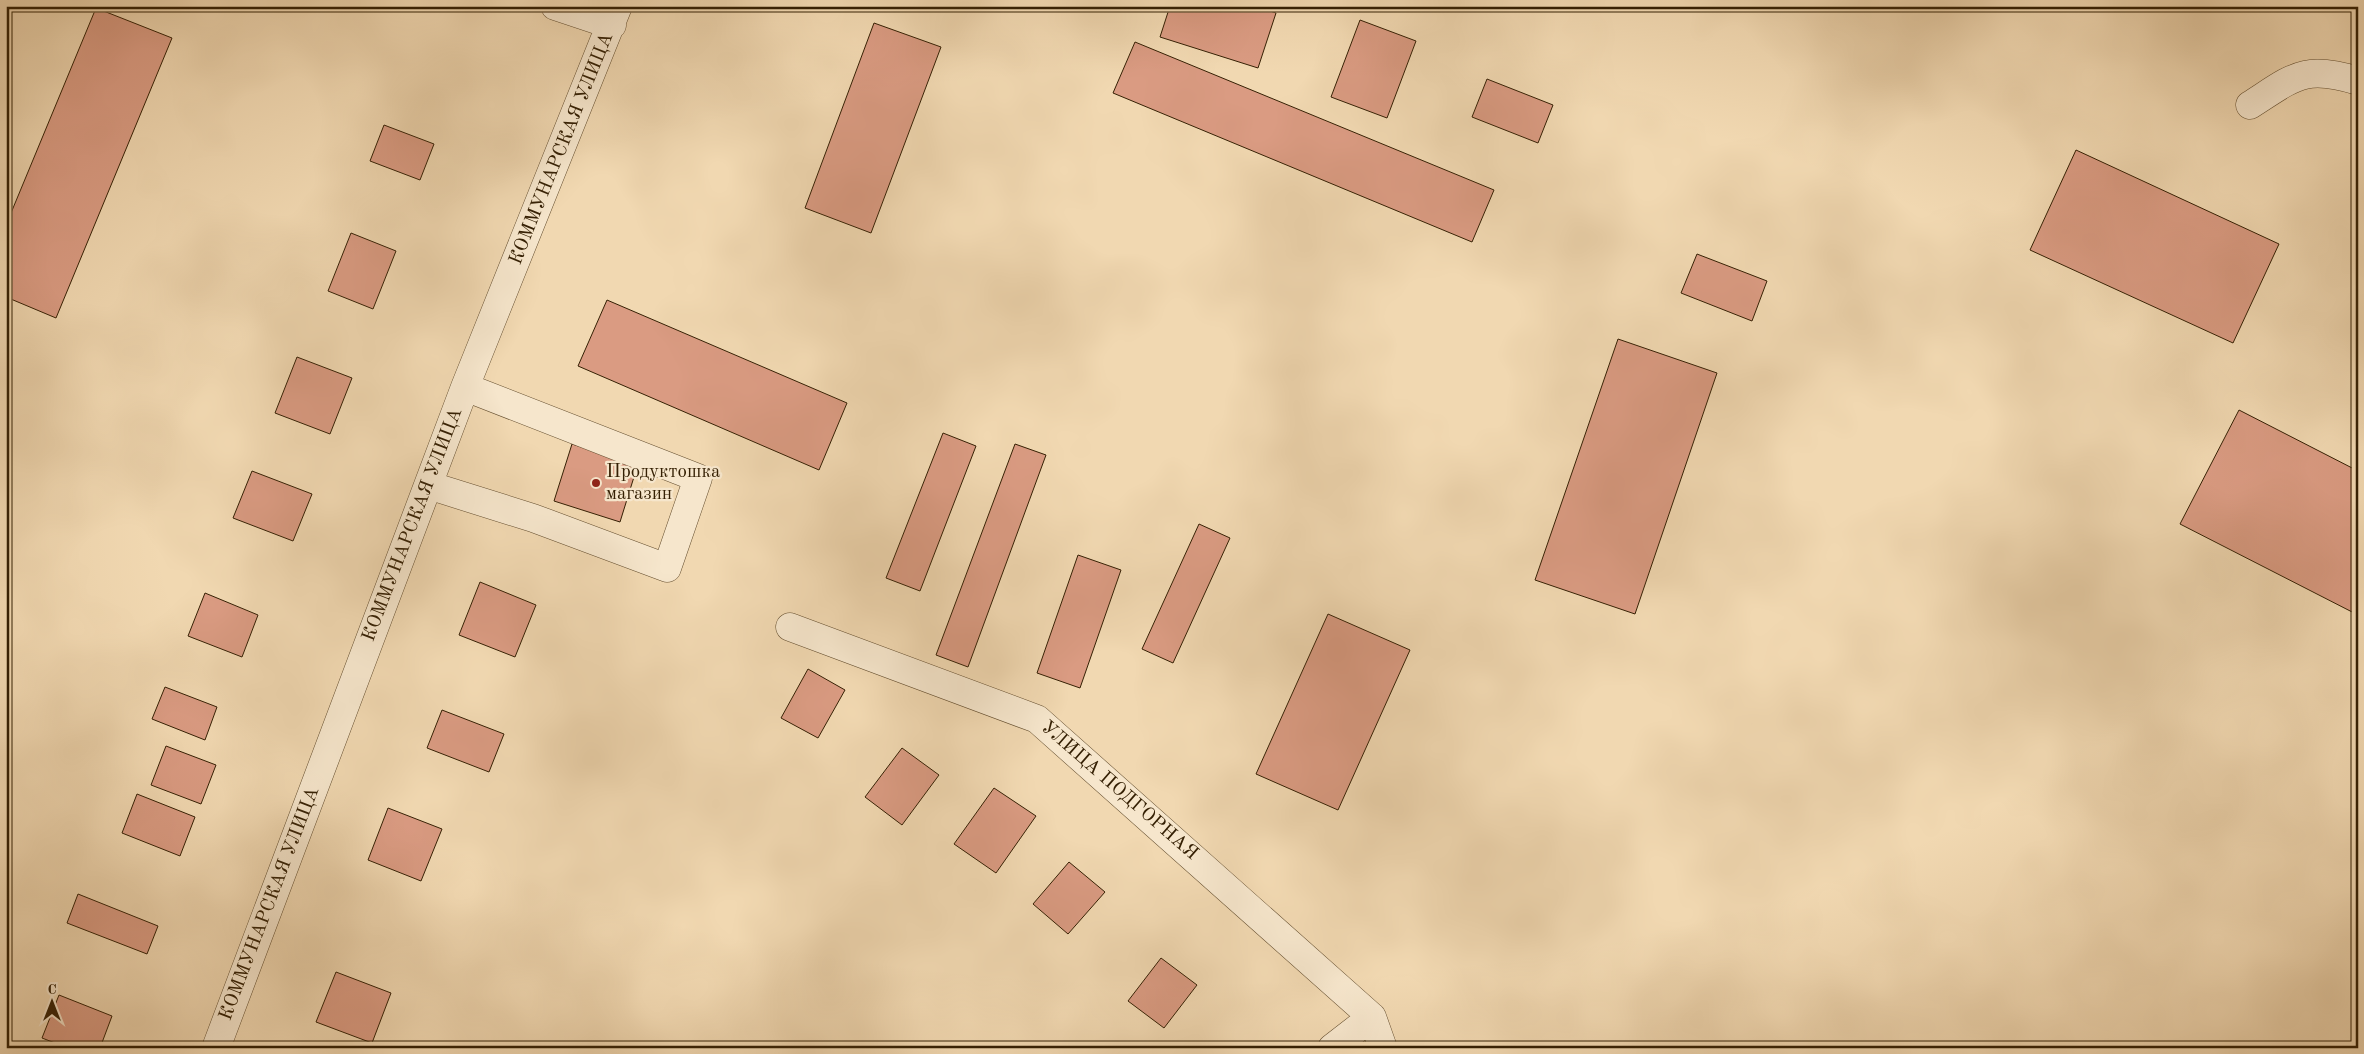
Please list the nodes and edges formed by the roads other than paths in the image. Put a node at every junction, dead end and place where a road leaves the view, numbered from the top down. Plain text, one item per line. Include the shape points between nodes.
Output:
1 (555, 6) edge
2 (615, 16) edge
3 (2358, 81) edge
4 (2250, 105) dead end
5 (465, 387) junction
6 (428, 485) junction
7 (790, 628) dead end
8 (1372, 1016) junction
9 (216, 1048) edge
10 (1332, 1048) edge
11 (1383, 1048) edge

1 - 2 street
2 - 5 street, КОММУНАРСКАЯ УЛИЦА
3 - 4 street via 2316,72 2298,75
5 - 6 street, КОММУНАРСКАЯ УЛИЦА
5 - 6 street via 698,478 667,568 533,518
6 - 9 street, КОММУНАРСКАЯ УЛИЦА
7 - 8 street, УЛИЦА ПОДГОРНАЯ via 1037,719
8 - 10 street
8 - 11 street, УЛИЦА ПОДГОРНАЯ

